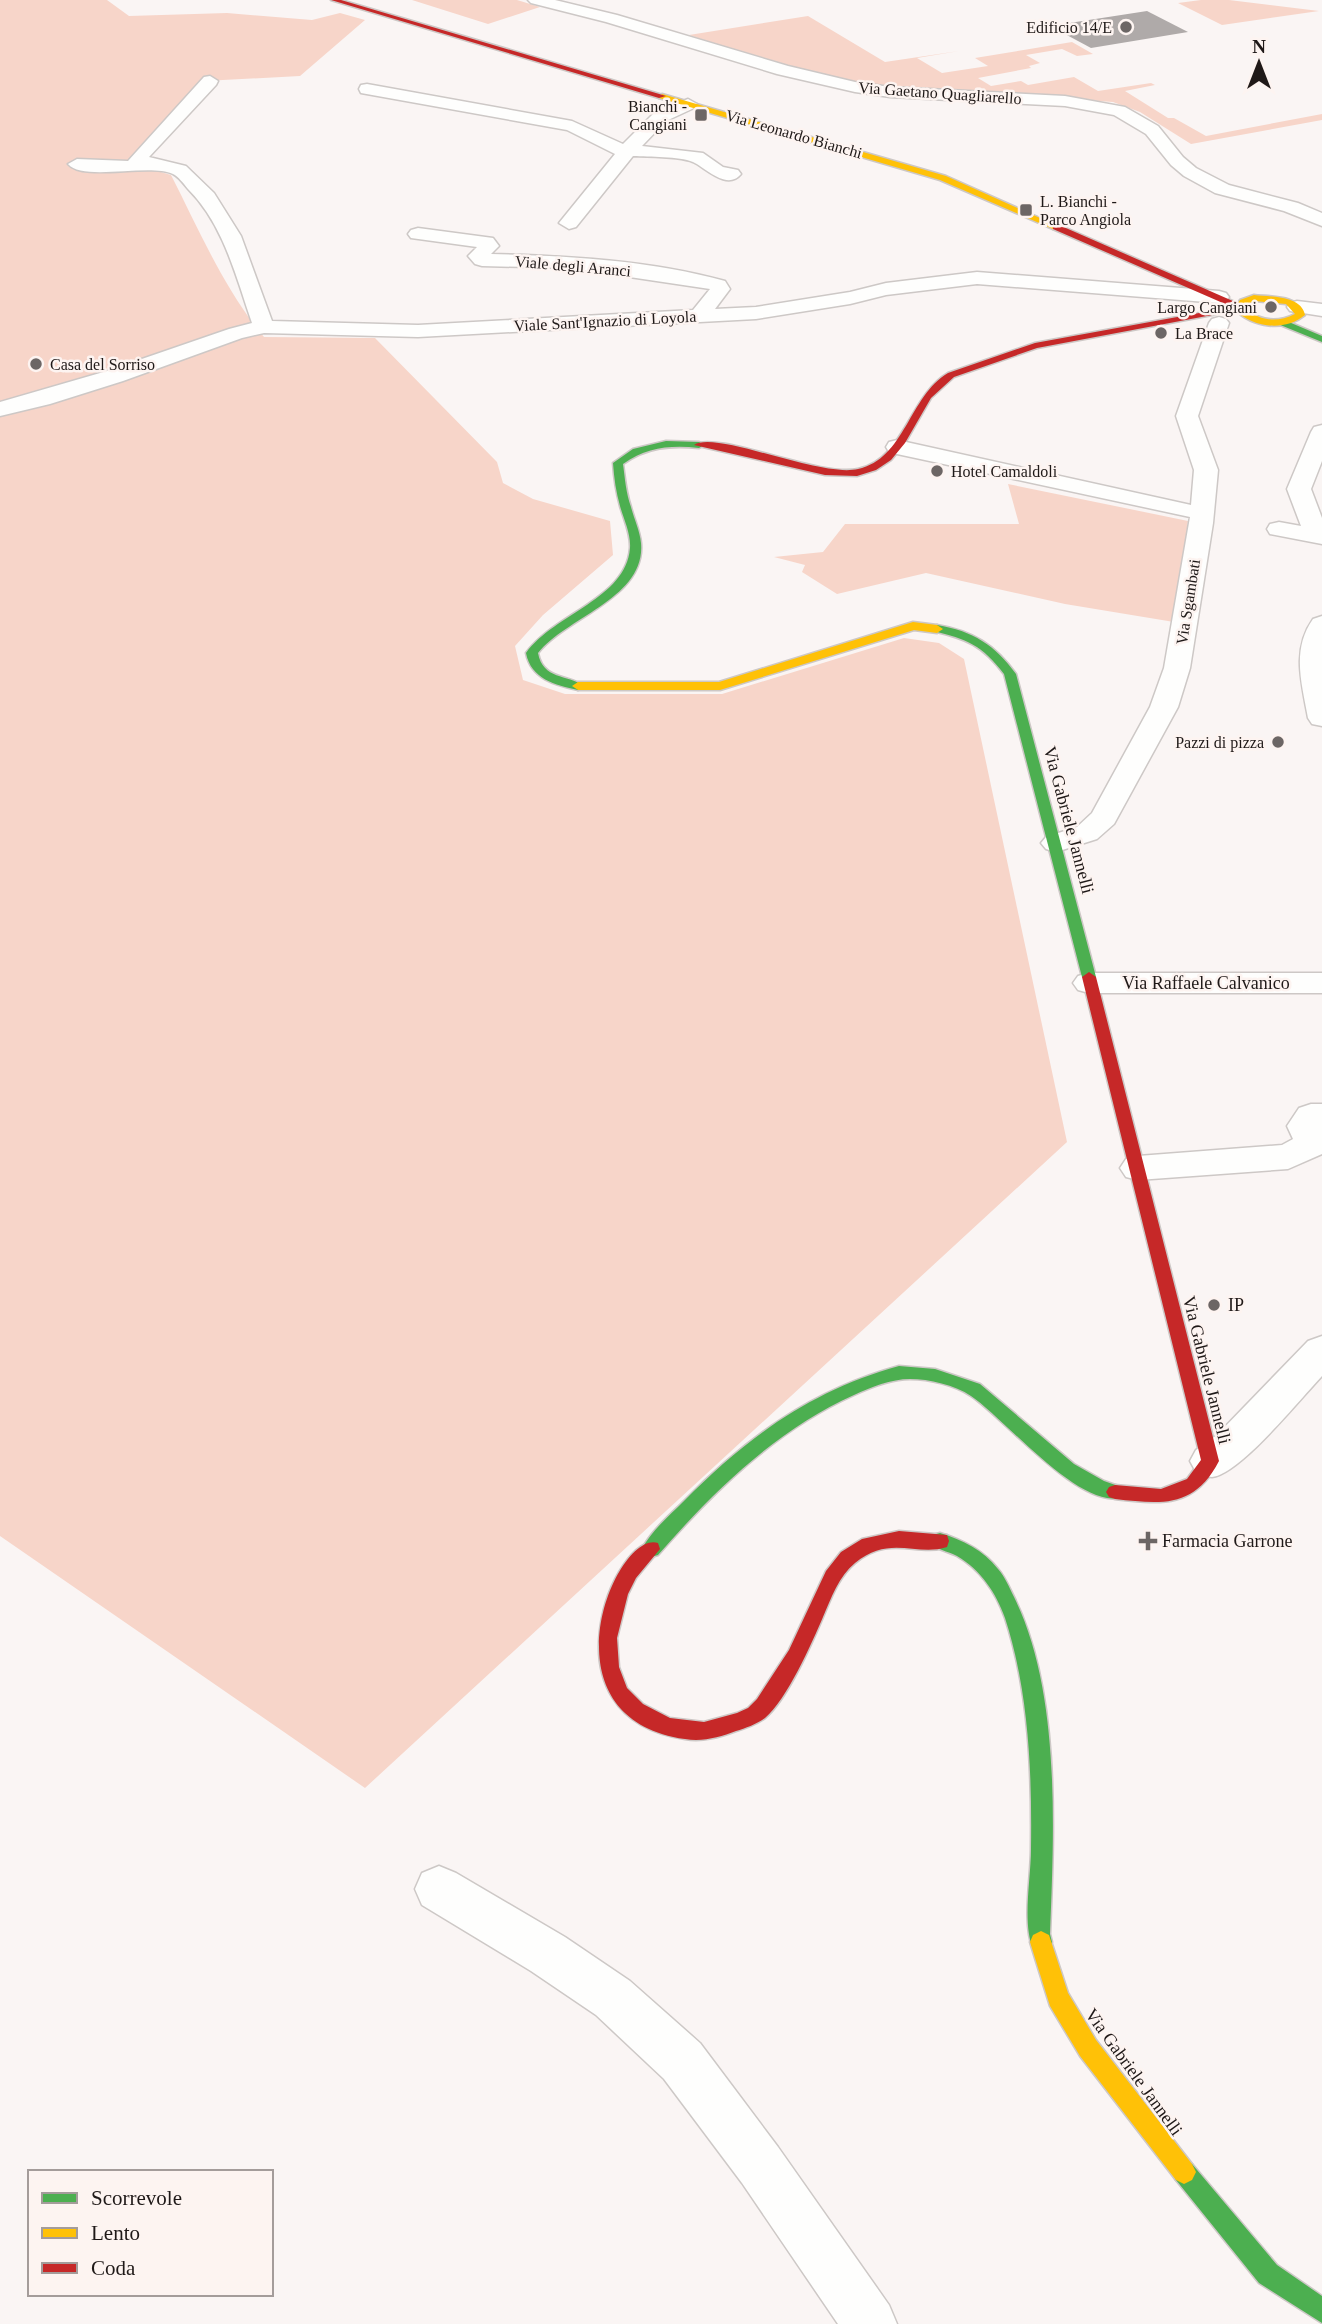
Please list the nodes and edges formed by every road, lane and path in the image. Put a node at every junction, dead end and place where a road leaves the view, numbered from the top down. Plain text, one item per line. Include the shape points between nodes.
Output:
1 (334, 0) edge
2 (536, 0) edge
3 (210, 81) dead end
4 (367, 89) dead end
5 (688, 104) junction
6 (628, 151) junction
7 (77, 164) dead end
8 (149, 164) junction
9 (732, 174) dead end
10 (1322, 220) edge
11 (569, 223) dead end
12 (418, 234) dead end
13 (1219, 297) junction
14 (1256, 298) junction
15 (1315, 298) edge
16 (1230, 315) junction
17 (699, 316) junction
18 (1281, 322) junction
19 (264, 327) junction
20 (1322, 339) edge
21 (0, 409) edge
22 (1322, 432) edge
23 (897, 447) junction
24 (1185, 511) dead end
25 (1279, 529) dead end
26 (1320, 537) edge
27 (1322, 624) edge
28 (1317, 669) edge
29 (1322, 718) edge
30 (1056, 843) junction
31 (1089, 983) junction
32 (1322, 983) edge
33 (1322, 1116) edge
34 (1138, 1168) junction
35 (1322, 1351) edge
36 (1210, 1461) junction
37 (439, 1889) dead end
38 (1322, 2311) edge
39 (870, 2324) edge

1 - 5 main road, Via Leonardo Bianchi
2 - 10 street, Via Gaetano Quagliarello via 855,88 1065,101 1119,111 1152,130 1190,172 1222,189
3 - 8 street via 137,160
4 - 6 street via 572,126
5 - 6 street via 660,117
5 - 13 main road, Via Leonardo Bianchi via 943,178
6 - 9 street via 697,157 718,172
6 - 11 street
7 - 8 street
8 - 19 street via 180,170 207,197 231,236
12 - 17 street, Viale degli Aranci via 486,242 489,246 478,256 482,260 569,262 718,285 720,289
13 - 14 main road
13 - 16 main road, Via Leonardo Bianchi
13 - 17 street, Viale Sant'Ignazio di Loyola via 977,278 756,313
14 - 15 main road
14 - 16 main road via 1242,302
15 - 18 main road via 1297,318
16 - 18 main road
16 - 23 main road, Via Gabriele Jannelli via 1031,347 983,362 941,381
16 - 30 street, Via Sgambati via 1187,416 1206,470 1177,668 1164,707 1104,818 1087,833
17 - 19 street, Viale Sant'Ignazio di Loyola via 418,331
18 - 20 main road
19 - 21 street, Viale Sant'Ignazio di Loyola
22 - 26 street via 1299,489
23 - 24 street
23 - 30 main road, Via Gabriele Jannelli via 876,469 836,475 694,443 661,442 632,449 618,463 634,533 636,553 631,565 625,577 591,609 538,643 534,663 548,677 571,686 720,686 913,626 946,630 992,649 1010,674
25 - 26 street
27 - 28 street via 1311,657
28 - 29 street
30 - 31 main road, Via Gabriele Jannelli
31 - 32 street, Via Raffaele Calvanico
31 - 34 main road, Via Gabriele Jannelli
33 - 34 street via 1311,1116 1304,1126 1312,1144 1288,1157
34 - 36 main road, Via Gabriele Jannelli
35 - 36 street via 1231,1446
36 - 38 main road, Via Gabriele Jannelli via 1193,1484 1162,1497 1127,1495 1099,1488 1069,1471 975,1389 938,1376 901,1373 854,1388 782,1427 735,1465 680,1516 625,1579 607,1644 610,1671 620,1695 643,1715 672,1728 705,1731 757,1713 794,1663 834,1571 855,1551 882,1539 913,1536 944,1542 973,1556 995,1578 1004,1595 1025,1659 1041,1779 1039,1934 1058,1998 1088,2048 1268,2274
37 - 39 street via 613,1998 682,2061

